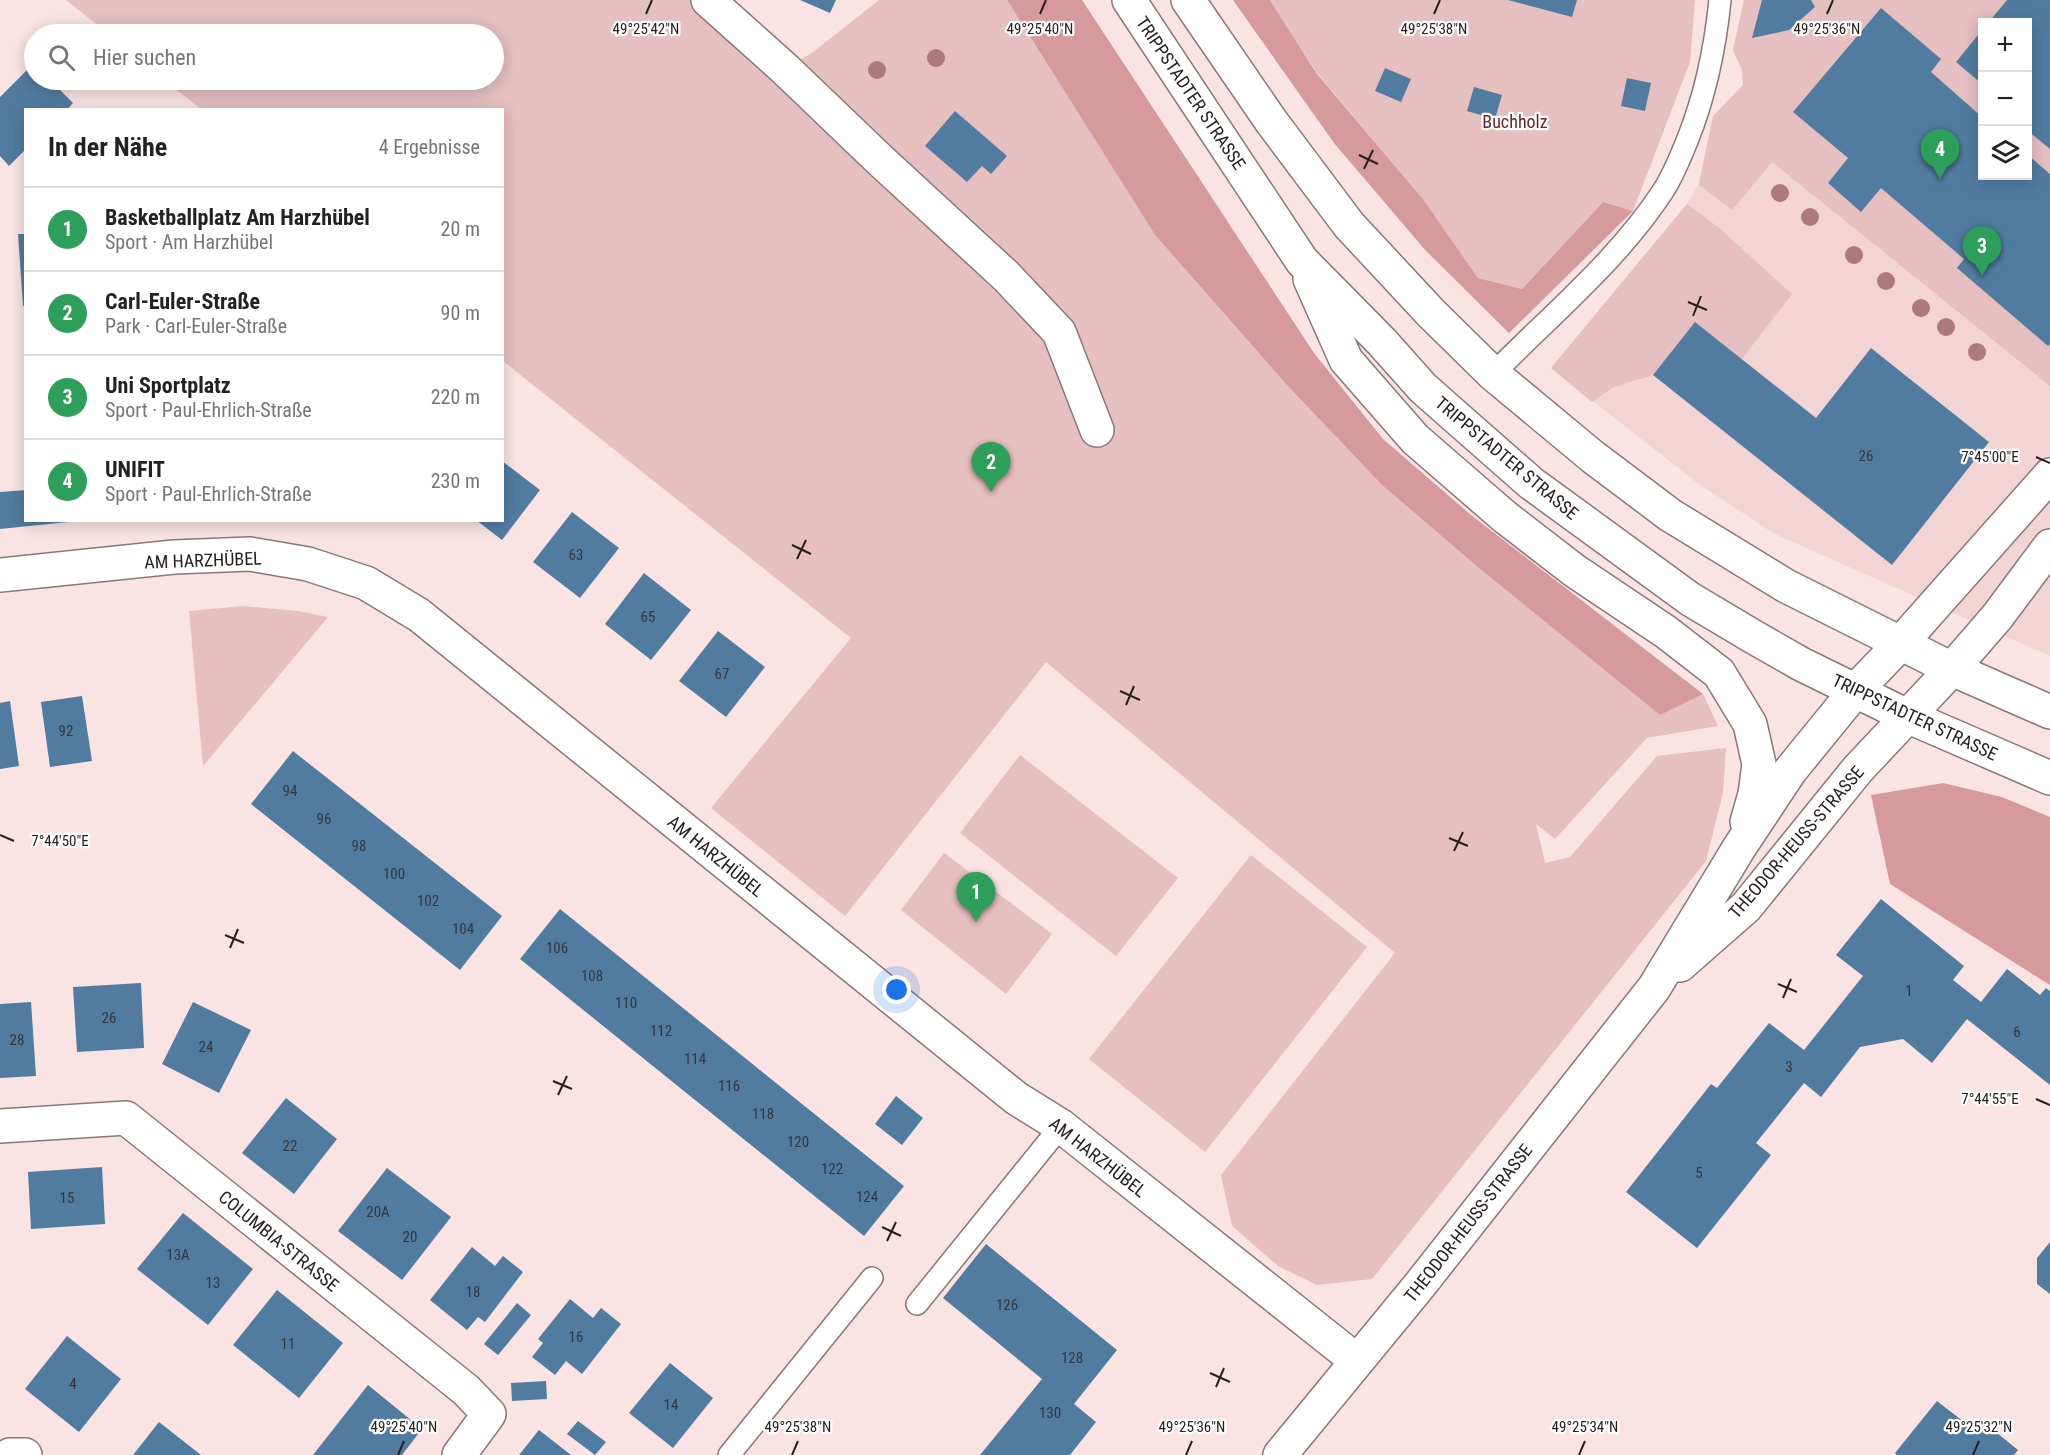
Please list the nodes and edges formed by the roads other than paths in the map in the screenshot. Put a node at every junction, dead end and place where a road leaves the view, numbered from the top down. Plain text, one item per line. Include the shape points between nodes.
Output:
1 (1129, 0) edge
2 (1188, 0) edge
3 (1720, 0) edge
4 (715, 2) edge
5 (1302, 261) junction
6 (1493, 374) junction
7 (1097, 430) dead end
8 (2050, 475) edge
9 (2050, 546) edge
10 (0, 575) edge
11 (2050, 579) edge
12 (2050, 590) edge
13 (1900, 644) junction
14 (1952, 669) junction
15 (1856, 690) junction
16 (2050, 712) edge
17 (1907, 716) junction
18 (2050, 778) edge
19 (1739, 848) junction
20 (1654, 988) junction
21 (0, 1126) edge
22 (1061, 1126) junction
23 (872, 1278) dead end
24 (916, 1304) dead end
25 (1357, 1361) junction
26 (9, 1455) edge
27 (25, 1455) edge
28 (459, 1455) edge
29 (729, 1455) edge
30 (1280, 1455) edge

1 - 5 street, TRIPPSTADTER STRASSE
2 - 6 street via 1349,225
3 - 6 lane via 1712,61 1700,109 1665,189 1634,231
4 - 7 street via 1006,276 1059,332
5 - 15 street, TRIPPSTADTER STRASSE via 1423,388 1531,483 1690,599 1801,664
5 - 19 street via 1346,360 1415,439 1575,571 1719,673 1750,724 1759,764 1755,794
6 - 13 street via 1670,515 1786,586
8 - 13 street, THEODOR-HEUSS-STRASSE
9 - 14 street, THEODOR-HEUSS-STRASSE
10 - 22 street, AM HARZHÜBEL via 250,554 309,564 366,583 419,615 988,1076
11 - 12 street
13 - 14 street
13 - 15 street, THEODOR-HEUSS-STRASSE
14 - 16 street
14 - 17 street, THEODOR-HEUSS-STRASSE
15 - 17 street, TRIPPSTADTER STRASSE
15 - 19 street, THEODOR-HEUSS-STRASSE via 1790,771
17 - 18 street, TRIPPSTADTER STRASSE
17 - 20 street, THEODOR-HEUSS-STRASSE via 1858,769 1746,907
19 - 20 street, THEODOR-HEUSS-STRASSE
20 - 25 street, THEODOR-HEUSS-STRASSE
21 - 28 street, COLUMBIA-STRASSE via 126,1118 466,1390 489,1414
22 - 24 lane
22 - 25 street, AM HARZHÜBEL
23 - 29 lane
25 - 30 street, THEODOR-HEUSS-STRASSE
26 - 27 street

